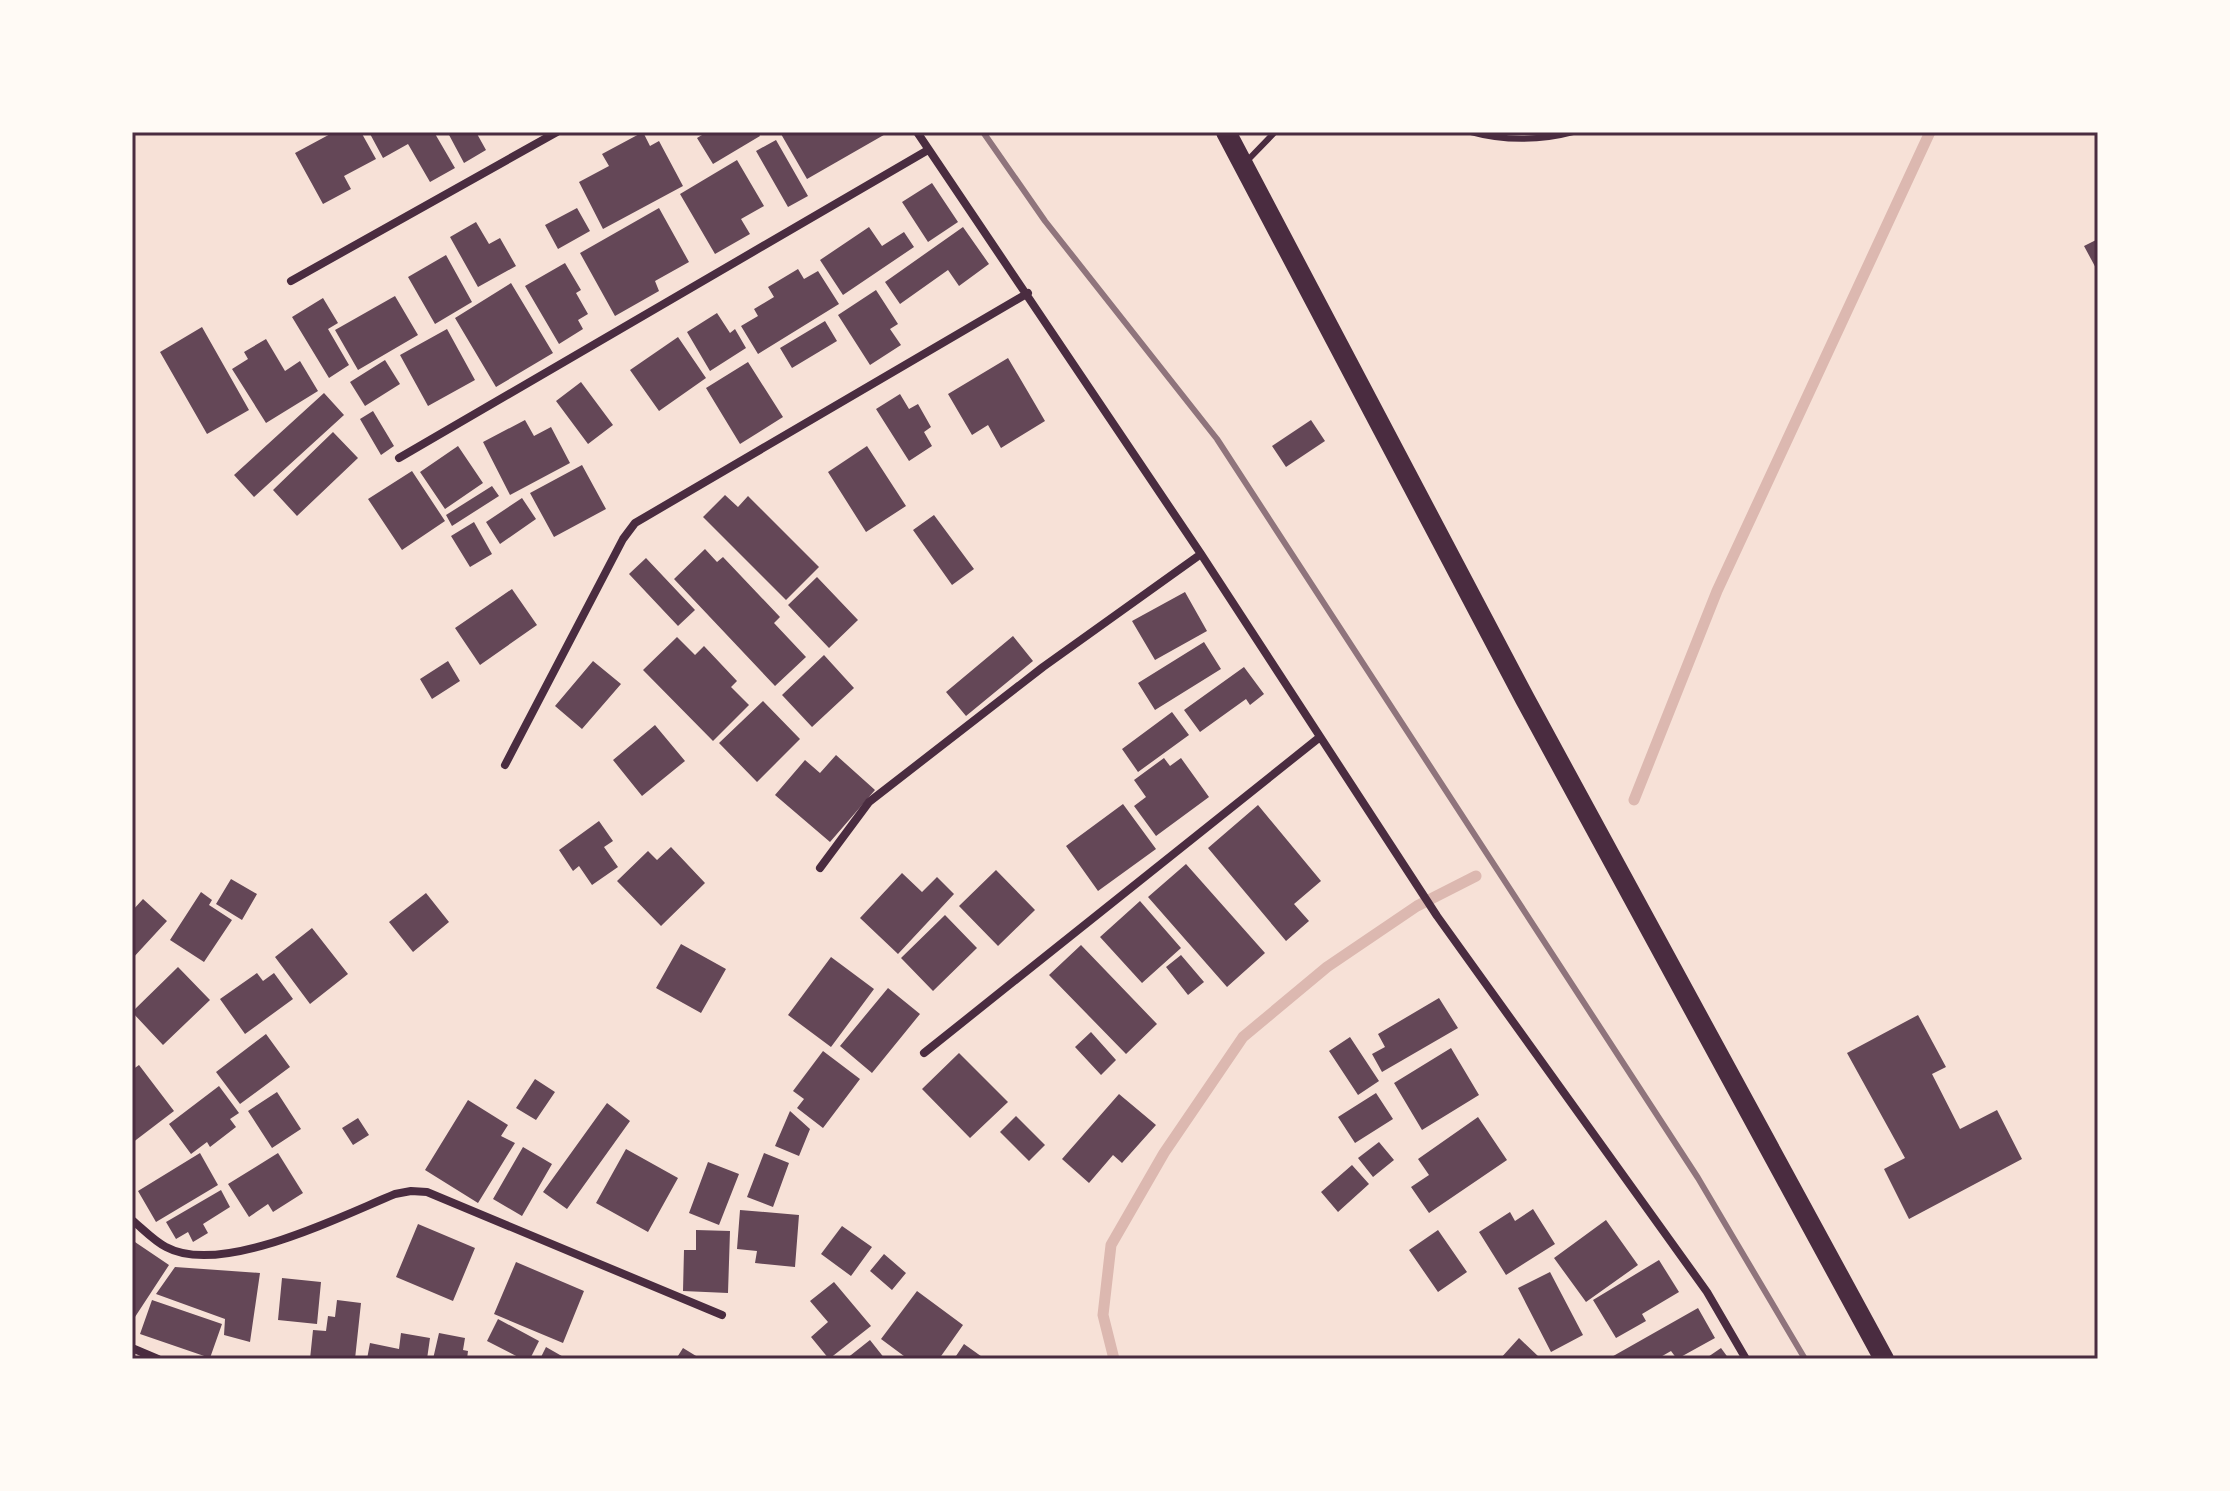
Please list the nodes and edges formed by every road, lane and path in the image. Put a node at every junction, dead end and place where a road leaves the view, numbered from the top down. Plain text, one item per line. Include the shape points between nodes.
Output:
1 (557, 132) edge
2 (917, 132) edge
3 (1226, 132) edge
4 (1275, 132) edge
5 (1471, 132) edge
6 (1573, 132) edge
7 (928, 150) junction
8 (1244, 164) junction
9 (291, 281) dead end
10 (1028, 293) junction
11 (399, 458) dead end
12 (1201, 554) junction
13 (1320, 737) junction
14 (505, 765) dead end
15 (820, 868) dead end
16 (924, 1053) dead end
17 (132, 1220) edge
18 (722, 1315) dead end
19 (132, 1348) edge
20 (158, 1359) edge
21 (1746, 1359) edge
22 (1884, 1359) edge

1 - 9 street
2 - 7 street
3 - 8 main road
4 - 8 lane
5 - 6 lane via 1490,138 1551,138
7 - 10 street
7 - 11 street
8 - 22 main road via 1517,685
10 - 12 street
10 - 14 street via 635,523
12 - 13 street
12 - 15 street via 1043,667 869,802
13 - 16 street
13 - 21 street via 1437,916 1707,1292
17 - 18 street via 165,1247 205,1255 275,1242 395,1194 427,1192
19 - 20 street

